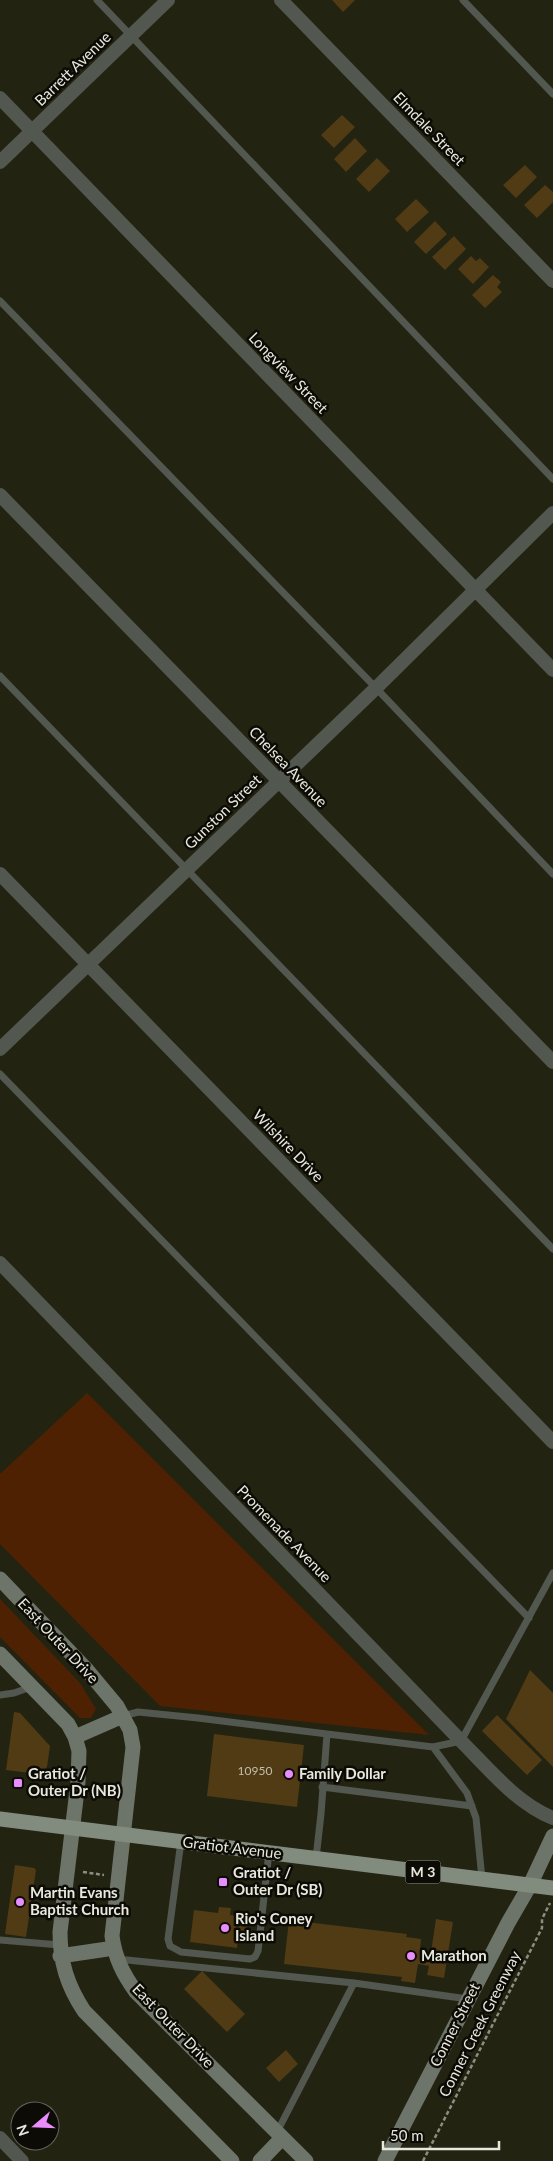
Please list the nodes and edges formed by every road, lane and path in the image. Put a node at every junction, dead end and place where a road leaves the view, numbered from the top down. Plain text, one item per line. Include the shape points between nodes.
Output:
1 (97, 0) edge
2 (168, 0) edge
3 (281, 0) edge
4 (463, 0) edge
5 (131, 35) junction
6 (553, 94) edge
7 (0, 98) edge
8 (32, 131) junction
9 (0, 162) edge
10 (553, 281) edge
11 (0, 301) edge
12 (553, 480) edge
13 (0, 495) edge
14 (553, 513) edge
15 (476, 590) junction
16 (553, 670) edge
17 (0, 676) edge
18 (376, 688) junction
19 (279, 781) junction
20 (187, 869) junction
21 (0, 874) edge
22 (553, 874) edge
23 (89, 965) junction
24 (0, 1049) edge
25 (553, 1062) edge
26 (0, 1074) edge
27 (553, 1249) edge
28 (0, 1263) edge
29 (553, 1442) edge
30 (553, 1573) edge
31 (0, 1579) edge
32 (529, 1618) junction
33 (0, 1654) edge
34 (32, 1687) junction
35 (0, 1694) edge
36 (123, 1716) junction
37 (327, 1734) junction
38 (75, 1737) junction
39 (461, 1741) junction
40 (433, 1747) junction
41 (89, 1786) dead end
42 (322, 1787) junction
43 (115, 1789) dead end
44 (472, 1806) junction
45 (553, 1818) edge
46 (0, 1819) edge
47 (72, 1829) junction
48 (124, 1835) junction
49 (553, 1836) edge
50 (181, 1841) junction
51 (270, 1852) junction
52 (316, 1858) junction
53 (79, 1872) dead end
54 (105, 1875) dead end
55 (482, 1879) junction
56 (530, 1885) junction
57 (553, 1888) edge
58 (553, 1896) edge
59 (0, 1940) edge
60 (60, 1951) junction
61 (115, 1953) junction
62 (354, 1983) junction
63 (468, 1999) junction
64 (280, 2135) junction
65 (0, 2138) edge
66 (22, 2161) edge
67 (232, 2161) edge
68 (260, 2161) edge
69 (306, 2161) edge
70 (385, 2161) edge
71 (423, 2161) edge

1 - 5 lane
2 - 5 street, Barrett Avenue
3 - 10 street, Elmdale Street
4 - 6 lane
5 - 8 street, Barrett Avenue
5 - 12 lane
7 - 8 street, Longview Street
8 - 9 street, Barrett Avenue
8 - 15 street, Longview Street
11 - 18 lane
13 - 19 street, Chelsea Avenue
14 - 15 street, Gunston Street
15 - 16 street, Longview Street
15 - 18 street, Gunston Street
17 - 20 lane
18 - 19 street, Gunston Street
18 - 22 lane
19 - 20 street, Gunston Street
19 - 25 street, Chelsea Avenue
20 - 23 street, Gunston Street
20 - 27 lane
21 - 23 street, Wilshire Drive
23 - 24 street, Gunston Street
23 - 29 street, Wilshire Drive
26 - 32 lane
28 - 39 street, Promenade Avenue
30 - 32 lane
31 - 36 street, East Outer Drive via 88,1670
32 - 39 lane
33 - 34 street
34 - 35 lane
34 - 38 street via 68,1724
36 - 37 lane via 138,1712
36 - 38 street
36 - 48 street, East Outer Drive via 133,1746
37 - 40 lane
37 - 42 lane
38 - 47 street via 79,1751
39 - 40 lane
39 - 45 street, Promenade Avenue via 516,1795
40 - 44 lane
41 - 43 path
42 - 44 lane
42 - 52 lane
44 - 55 lane
46 - 47 main road, Gratiot Avenue / M 3
47 - 48 main road, Gratiot Avenue / M 3
47 - 60 street
48 - 50 main road, Gratiot Avenue / M 3
48 - 61 street, East Outer Drive via 112,1936
49 - 56 street, Conner Street
50 - 51 main road, Gratiot Avenue / M 3
50 - 51 lane via 168,1939 170,1946 181,1952 255,1957
51 - 52 main road, Gratiot Avenue / M 3
52 - 55 main road, Gratiot Avenue / M 3
53 - 54 path
55 - 56 main road, Gratiot Avenue / M 3
56 - 57 main road, Gratiot Avenue / M 3
56 - 63 street, Conner Street
58 - 71 path, Conner Creek Greenway via 542,1920 542,1928
59 - 60 lane
60 - 61 street
60 - 67 street via 68,1983 84,2011
61 - 62 lane
61 - 64 street, East Outer Drive via 124,1975 136,1992
62 - 63 lane
62 - 64 lane
63 - 70 street, Conner Street
64 - 68 street
64 - 69 street, East Outer Drive
65 - 66 street

